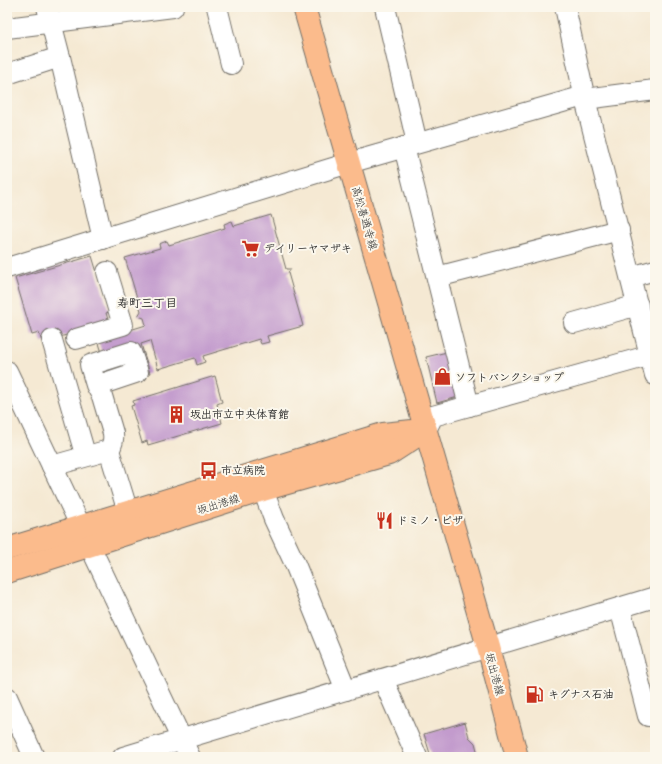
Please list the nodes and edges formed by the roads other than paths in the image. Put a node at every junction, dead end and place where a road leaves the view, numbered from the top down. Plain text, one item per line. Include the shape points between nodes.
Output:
1 (173, 7) edge
2 (217, 7) edge
3 (304, 7) edge
4 (385, 7) edge
5 (565, 7) edge
6 (49, 15) edge
7 (7, 28) edge
8 (60, 57) junction
9 (231, 64) dead end
10 (7, 74) edge
11 (655, 90) edge
12 (585, 99) junction
13 (411, 145) junction
14 (349, 163) junction
15 (619, 230) junction
16 (103, 239) junction
17 (7, 268) edge
18 (655, 270) edge
19 (107, 272) dead end
20 (437, 277) junction
21 (631, 277) junction
22 (638, 305) junction
23 (574, 323) dead end
24 (80, 336) junction
25 (652, 355) edge
26 (95, 364) junction
27 (7, 371) edge
28 (655, 375) edge
29 (102, 390) junction
30 (469, 406) junction
31 (426, 430) junction
32 (83, 447) dead end
33 (109, 450) junction
34 (52, 466) junction
35 (264, 490) junction
36 (128, 512) junction
37 (85, 535) junction
38 (7, 549) edge
39 (7, 572) edge
40 (655, 597) edge
41 (620, 608) junction
42 (488, 647) junction
43 (383, 679) junction
44 (346, 690) junction
45 (7, 698) edge
46 (648, 716) dead end
47 (186, 748) edge
48 (34, 757) edge
49 (123, 757) edge
50 (417, 757) edge
51 (517, 757) edge

1 - 6 street
2 - 9 street
3 - 14 main road, 高松善通寺線
4 - 13 street
5 - 12 street
6 - 7 street
6 - 8 street
8 - 10 street
8 - 16 street
11 - 12 street
12 - 13 street via 577,98
12 - 15 street
13 - 14 street
13 - 20 street
14 - 16 street
14 - 31 main road, 高松善通寺線
15 - 20 street
15 - 21 street
16 - 17 street
18 - 21 street
19 - 24 street via 123,325
20 - 30 street
21 - 22 street
22 - 23 street
22 - 25 street
24 - 26 street
24 - 29 street via 91,386
24 - 32 street via 53,344
25 - 28 street
25 - 30 street
26 - 29 street via 90,365 96,385
26 - 29 street via 131,352 138,372
27 - 34 street
29 - 33 street via 114,439
30 - 31 street via 433,416
31 - 35 main road, 坂出港線 via 389,454
31 - 36 main road, 坂出港線 via 383,434
31 - 42 main road, 坂出港線
33 - 34 street
33 - 36 street
34 - 37 street
35 - 37 main road, 坂出港線
35 - 44 street
36 - 37 main road, 坂出港線
37 - 38 main road, 坂出港線
37 - 39 main road, 坂出港線
37 - 47 street
40 - 41 street
41 - 42 street
41 - 46 street
42 - 43 street
42 - 51 main road, 坂出港線
43 - 44 street
43 - 50 street
44 - 47 street
45 - 48 street
47 - 49 street

